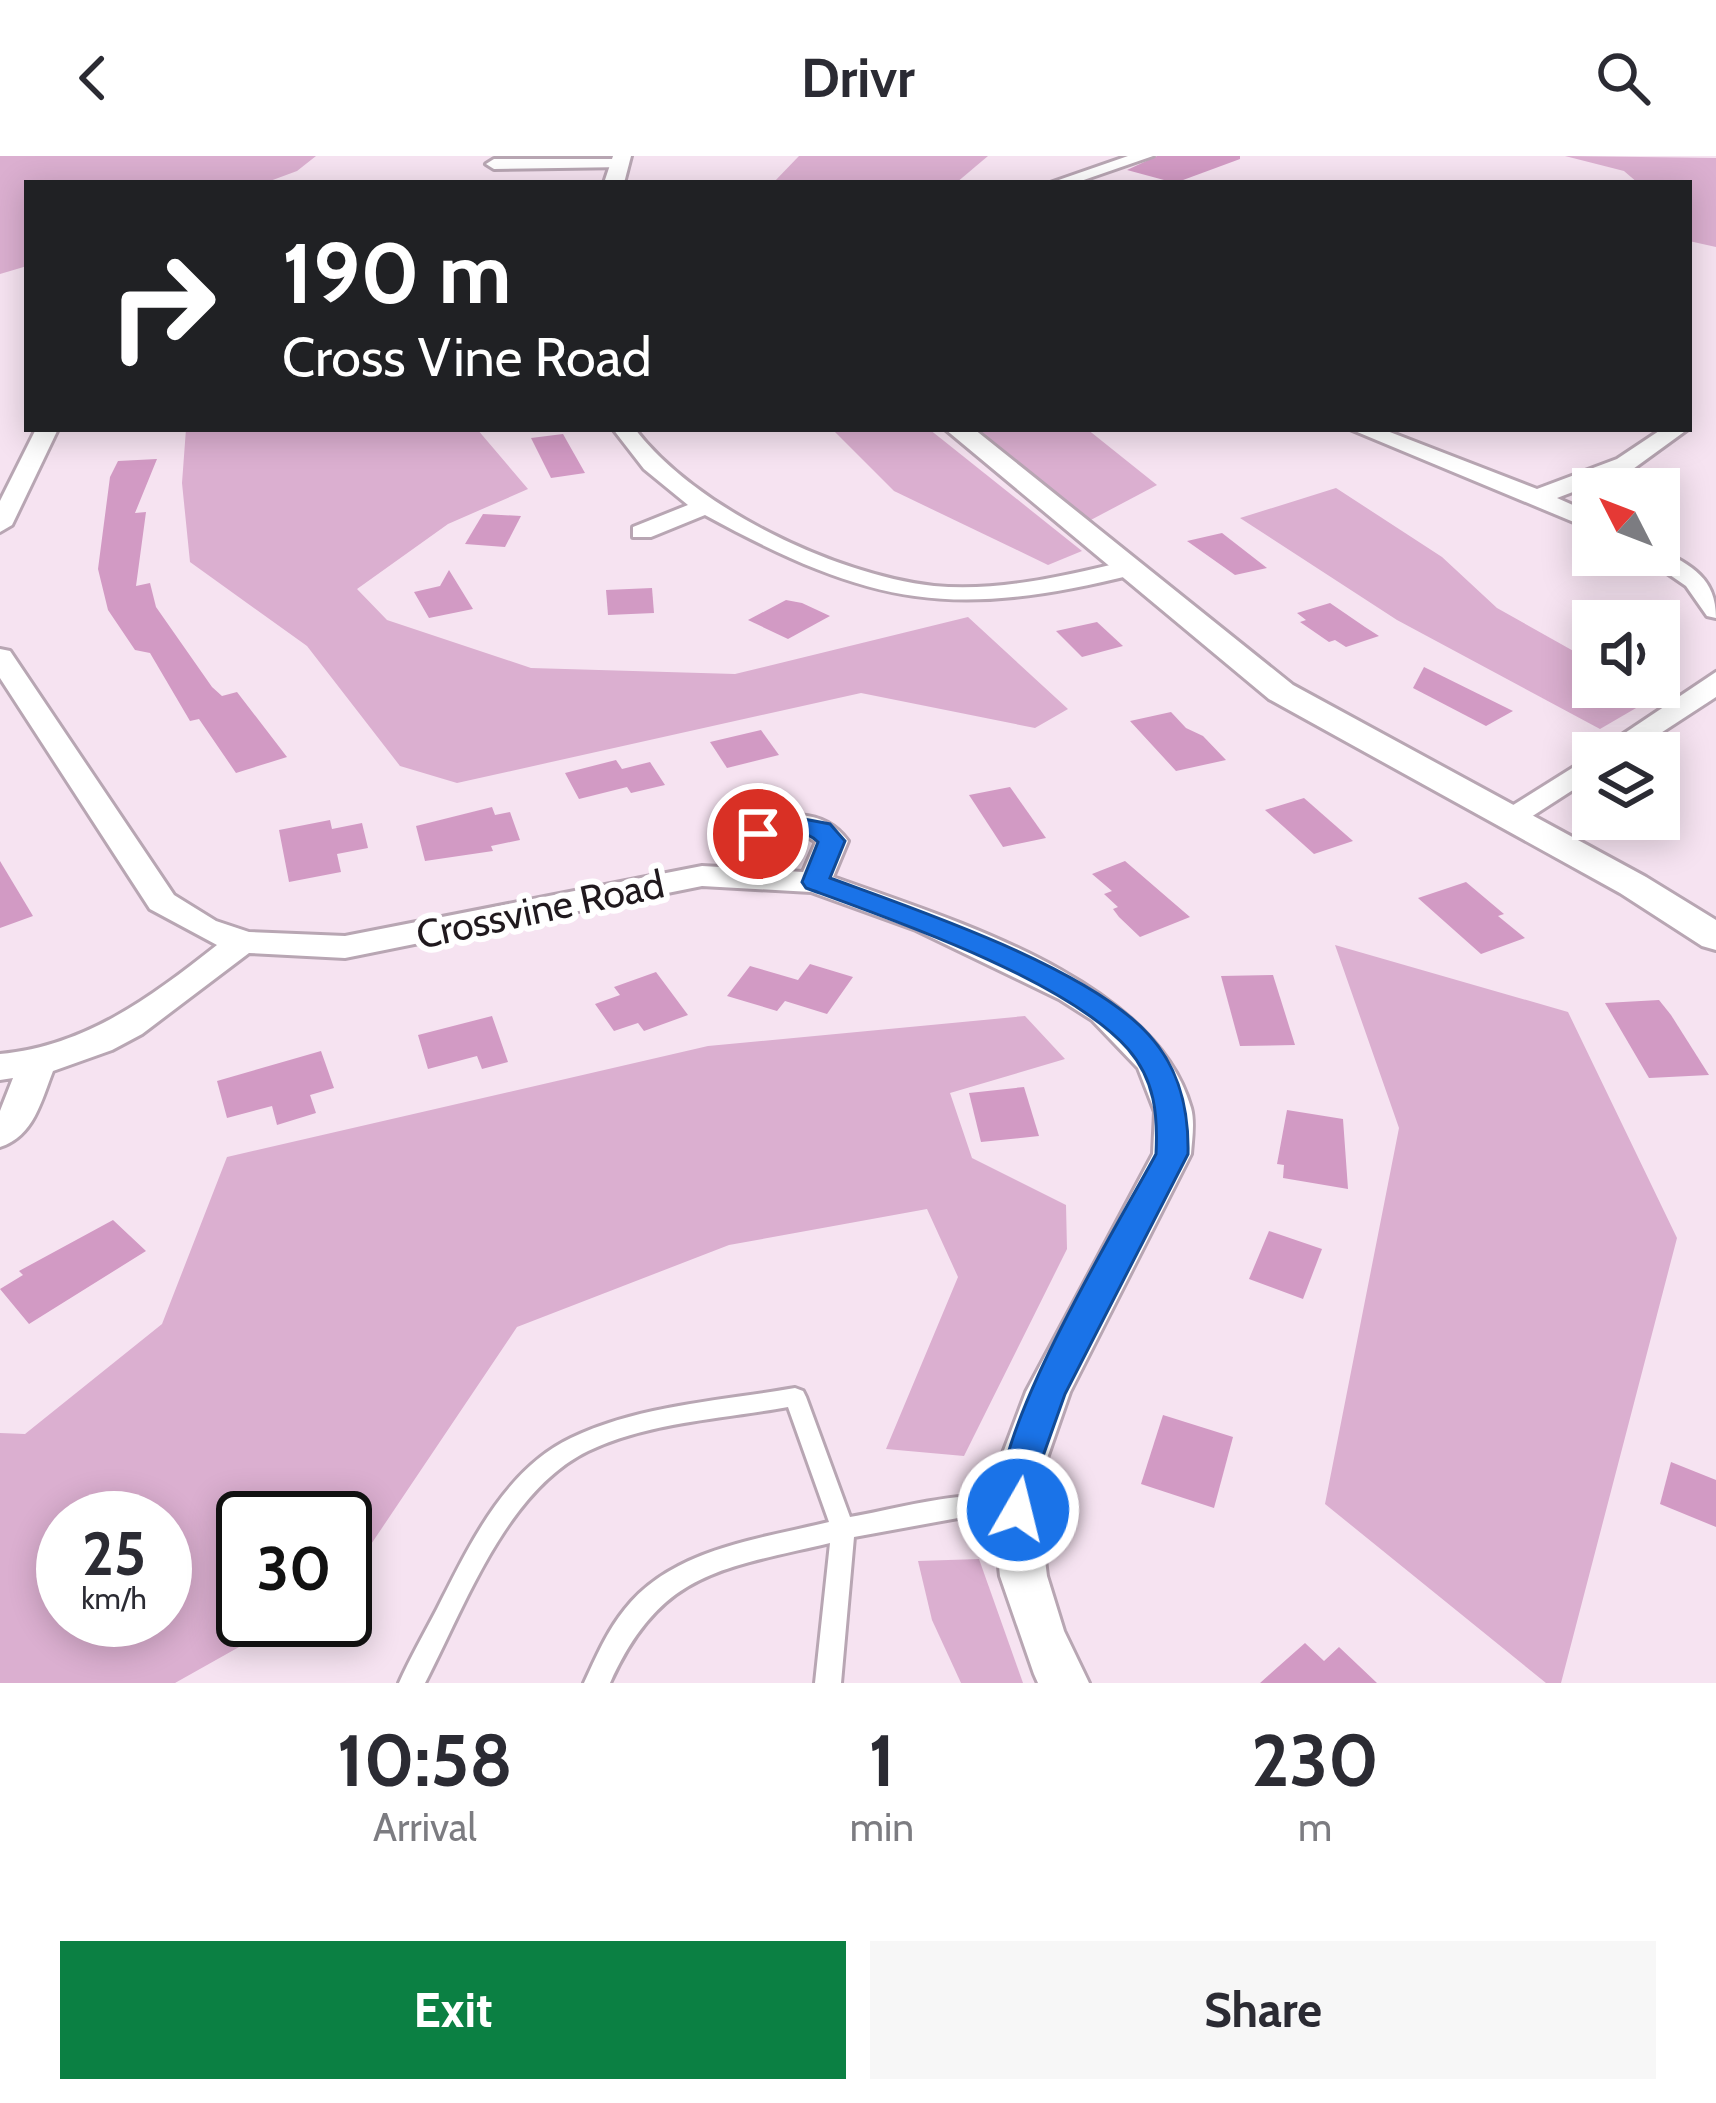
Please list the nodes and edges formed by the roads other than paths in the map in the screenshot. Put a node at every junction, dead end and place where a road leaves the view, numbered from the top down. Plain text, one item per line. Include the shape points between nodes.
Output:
1 (1145, 156) edge
2 (494, 164) dead end
3 (619, 168) edge
4 (1068, 180) edge
5 (46, 432) edge
6 (626, 432) edge
7 (962, 432) edge
8 (1369, 432) edge
9 (1672, 432) edge
10 (1539, 496) junction
11 (706, 506) junction
12 (1572, 512) edge
13 (0, 525) edge
14 (642, 532) dead end
15 (1126, 568) junction
16 (1680, 572) edge
17 (1716, 610) edge
18 (0, 657) edge
19 (1716, 680) edge
20 (1643, 732) edge
21 (1572, 778) edge
22 (1509, 818) junction
23 (727, 877) junction
24 (815, 882) junction
25 (1716, 937) edge
26 (241, 943) junction
27 (38, 1062) junction
28 (0, 1067) edge
29 (0, 1133) edge
30 (1018, 1510) junction
31 (843, 1529) junction
32 (412, 1683) edge
33 (597, 1683) edge
34 (828, 1683) edge
35 (1064, 1683) edge

1 - 4 street
2 - 3 street
5 - 13 street
6 - 11 street via 654,472
7 - 15 street
8 - 10 street
9 - 10 street via 1624,464
10 - 12 street
11 - 14 street
11 - 15 street via 831,569 904,591 1024,592
15 - 22 street via 1281,692
16 - 17 street
18 - 26 street, Crossvine Road via 162,902
19 - 20 street
21 - 22 street
22 - 25 street
23 - 24 street, Crossvine Road
23 - 24 street via 758,834 812,825 832,841
23 - 26 street, Crossvine Road via 653,884 345,947
24 - 30 street, Crossvine Road via 928,923 1071,991 1139,1042 1167,1090 1172,1154 1047,1394 1023,1459
26 - 27 street via 140,1020
27 - 28 street
27 - 29 street via 16,1118
30 - 31 lane via 968,1506
30 - 35 street, Crossvine Road via 1018,1548 1039,1637
31 - 32 lane via 795,1397 619,1432 558,1456 531,1480
31 - 33 lane via 672,1583 620,1634
31 - 34 lane

